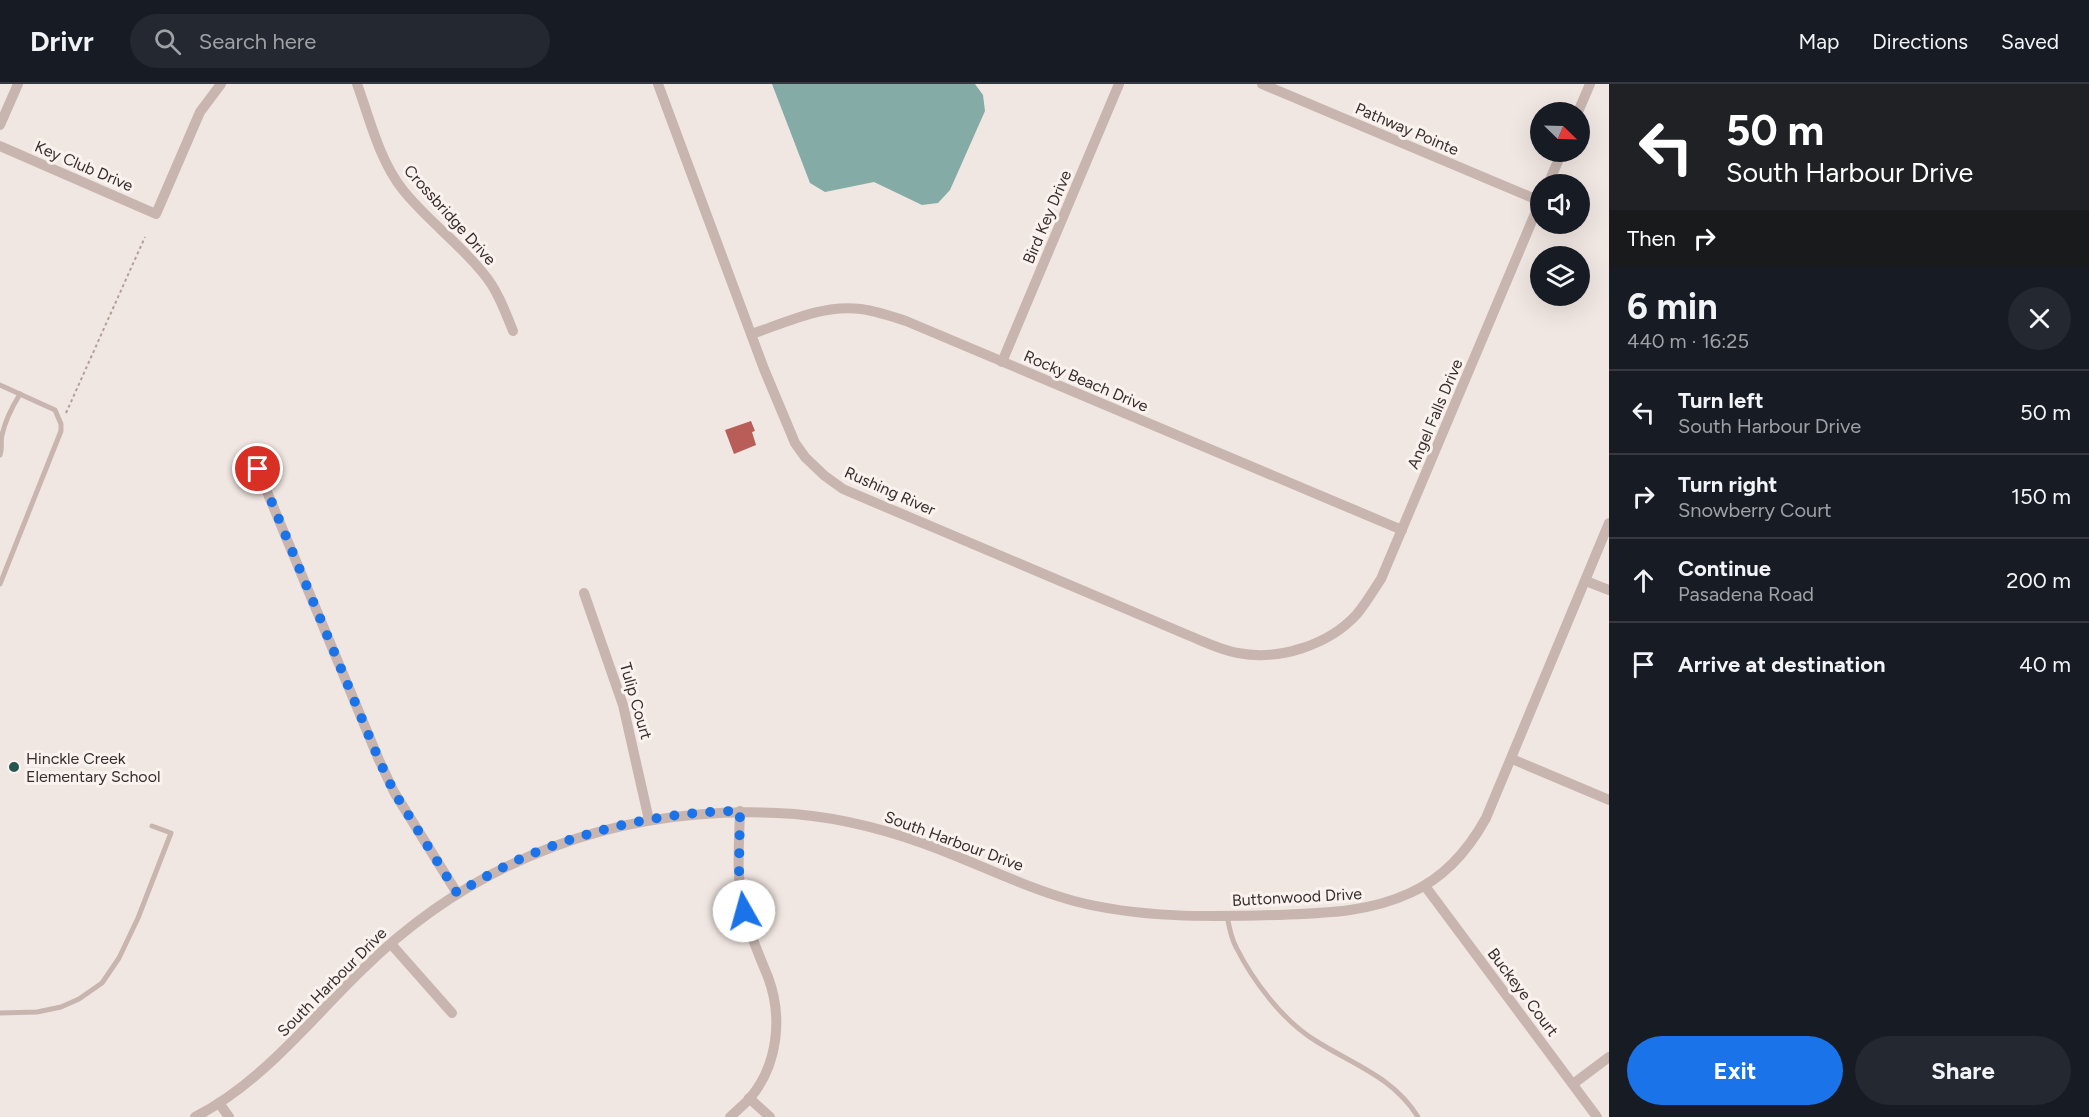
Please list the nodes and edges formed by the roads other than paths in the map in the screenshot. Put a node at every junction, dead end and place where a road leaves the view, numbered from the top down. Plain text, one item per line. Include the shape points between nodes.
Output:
1 (18, 84) edge
2 (221, 84) edge
3 (357, 84) edge
4 (658, 84) edge
5 (1119, 84) edge
6 (1262, 84) edge
7 (1590, 84) edge
8 (1582, 102) edge
9 (0, 125) edge
10 (0, 146) edge
11 (1530, 198) edge
12 (1530, 226) edge
13 (513, 331) dead end
14 (752, 334) junction
15 (1002, 362) junction
16 (0, 385) edge
17 (20, 394) junction
18 (250, 451) dead end
19 (0, 454) edge
20 (1609, 523) edge
21 (1402, 530) junction
22 (1586, 581) junction
23 (0, 584) edge
24 (1609, 590) edge
25 (585, 593) dead end
26 (1342, 627) joint
27 (1512, 759) junction
28 (1609, 800) edge
29 (740, 811) junction
30 (649, 820) junction
31 (152, 826) dead end
32 (1425, 885) junction
33 (1045, 892) joint
34 (457, 893) junction
35 (1227, 916) junction
36 (391, 944) junction
37 (0, 1013) edge
38 (452, 1013) dead end
39 (1609, 1057) edge
40 (1573, 1084) junction
41 (749, 1098) junction
42 (219, 1103) junction
43 (195, 1117) edge
44 (229, 1117) edge
45 (730, 1117) edge
46 (770, 1117) edge
47 (1418, 1117) edge
48 (1597, 1117) edge

1 - 9 street
2 - 10 street, Key Club Drive via 200,112 156,214
3 - 13 street, Crossbridge Drive via 389,169 402,189 484,273
4 - 14 street, Rushing River
5 - 15 street, Bird Key Drive
6 - 11 street, Pathway Pointe
7 - 8 street
12 - 21 street, Angel Falls Drive
14 - 15 street, Rocky Beach Drive via 826,310 861,309 906,321
14 - 26 street, Rushing River via 795,443 805,458 843,489 1230,651 1284,653 1326,638
15 - 21 street, Rocky Beach Drive
16 - 17 lane
17 - 19 lane via 6,422
17 - 23 lane via 55,410 61,424 59,439
18 - 34 street via 379,760 394,792
20 - 22 street, Buttonwood Drive
21 - 26 street, Angel Falls Drive via 1381,579 1356,615
22 - 24 street
22 - 27 street, Buttonwood Drive
25 - 30 street, Tulip Court via 623,705
27 - 28 street
27 - 32 street, Buttonwood Drive via 1478,834 1449,867
29 - 30 street, South Harbour Drive
29 - 33 street, South Harbour Drive via 859,824 927,844
29 - 41 street via 739,870 744,911 777,1016 776,1038 767,1069
30 - 34 street, South Harbour Drive via 535,853
31 - 37 lane via 171,833 129,938 102,982 61,1007
32 - 35 street, Buttonwood Drive via 1383,904 1357,910
32 - 40 street, Buckeye Court
33 - 35 street, Buttonwood Drive via 1116,910
34 - 36 street, South Harbour Drive
35 - 47 lane via 1235,945 1284,1017 1314,1040 1380,1076 1408,1101
36 - 38 street
36 - 42 street, South Harbour Drive via 280,1055
39 - 40 street
40 - 48 street, Buckeye Court
41 - 45 street
41 - 46 street
42 - 43 street, South Harbour Drive
42 - 44 street

